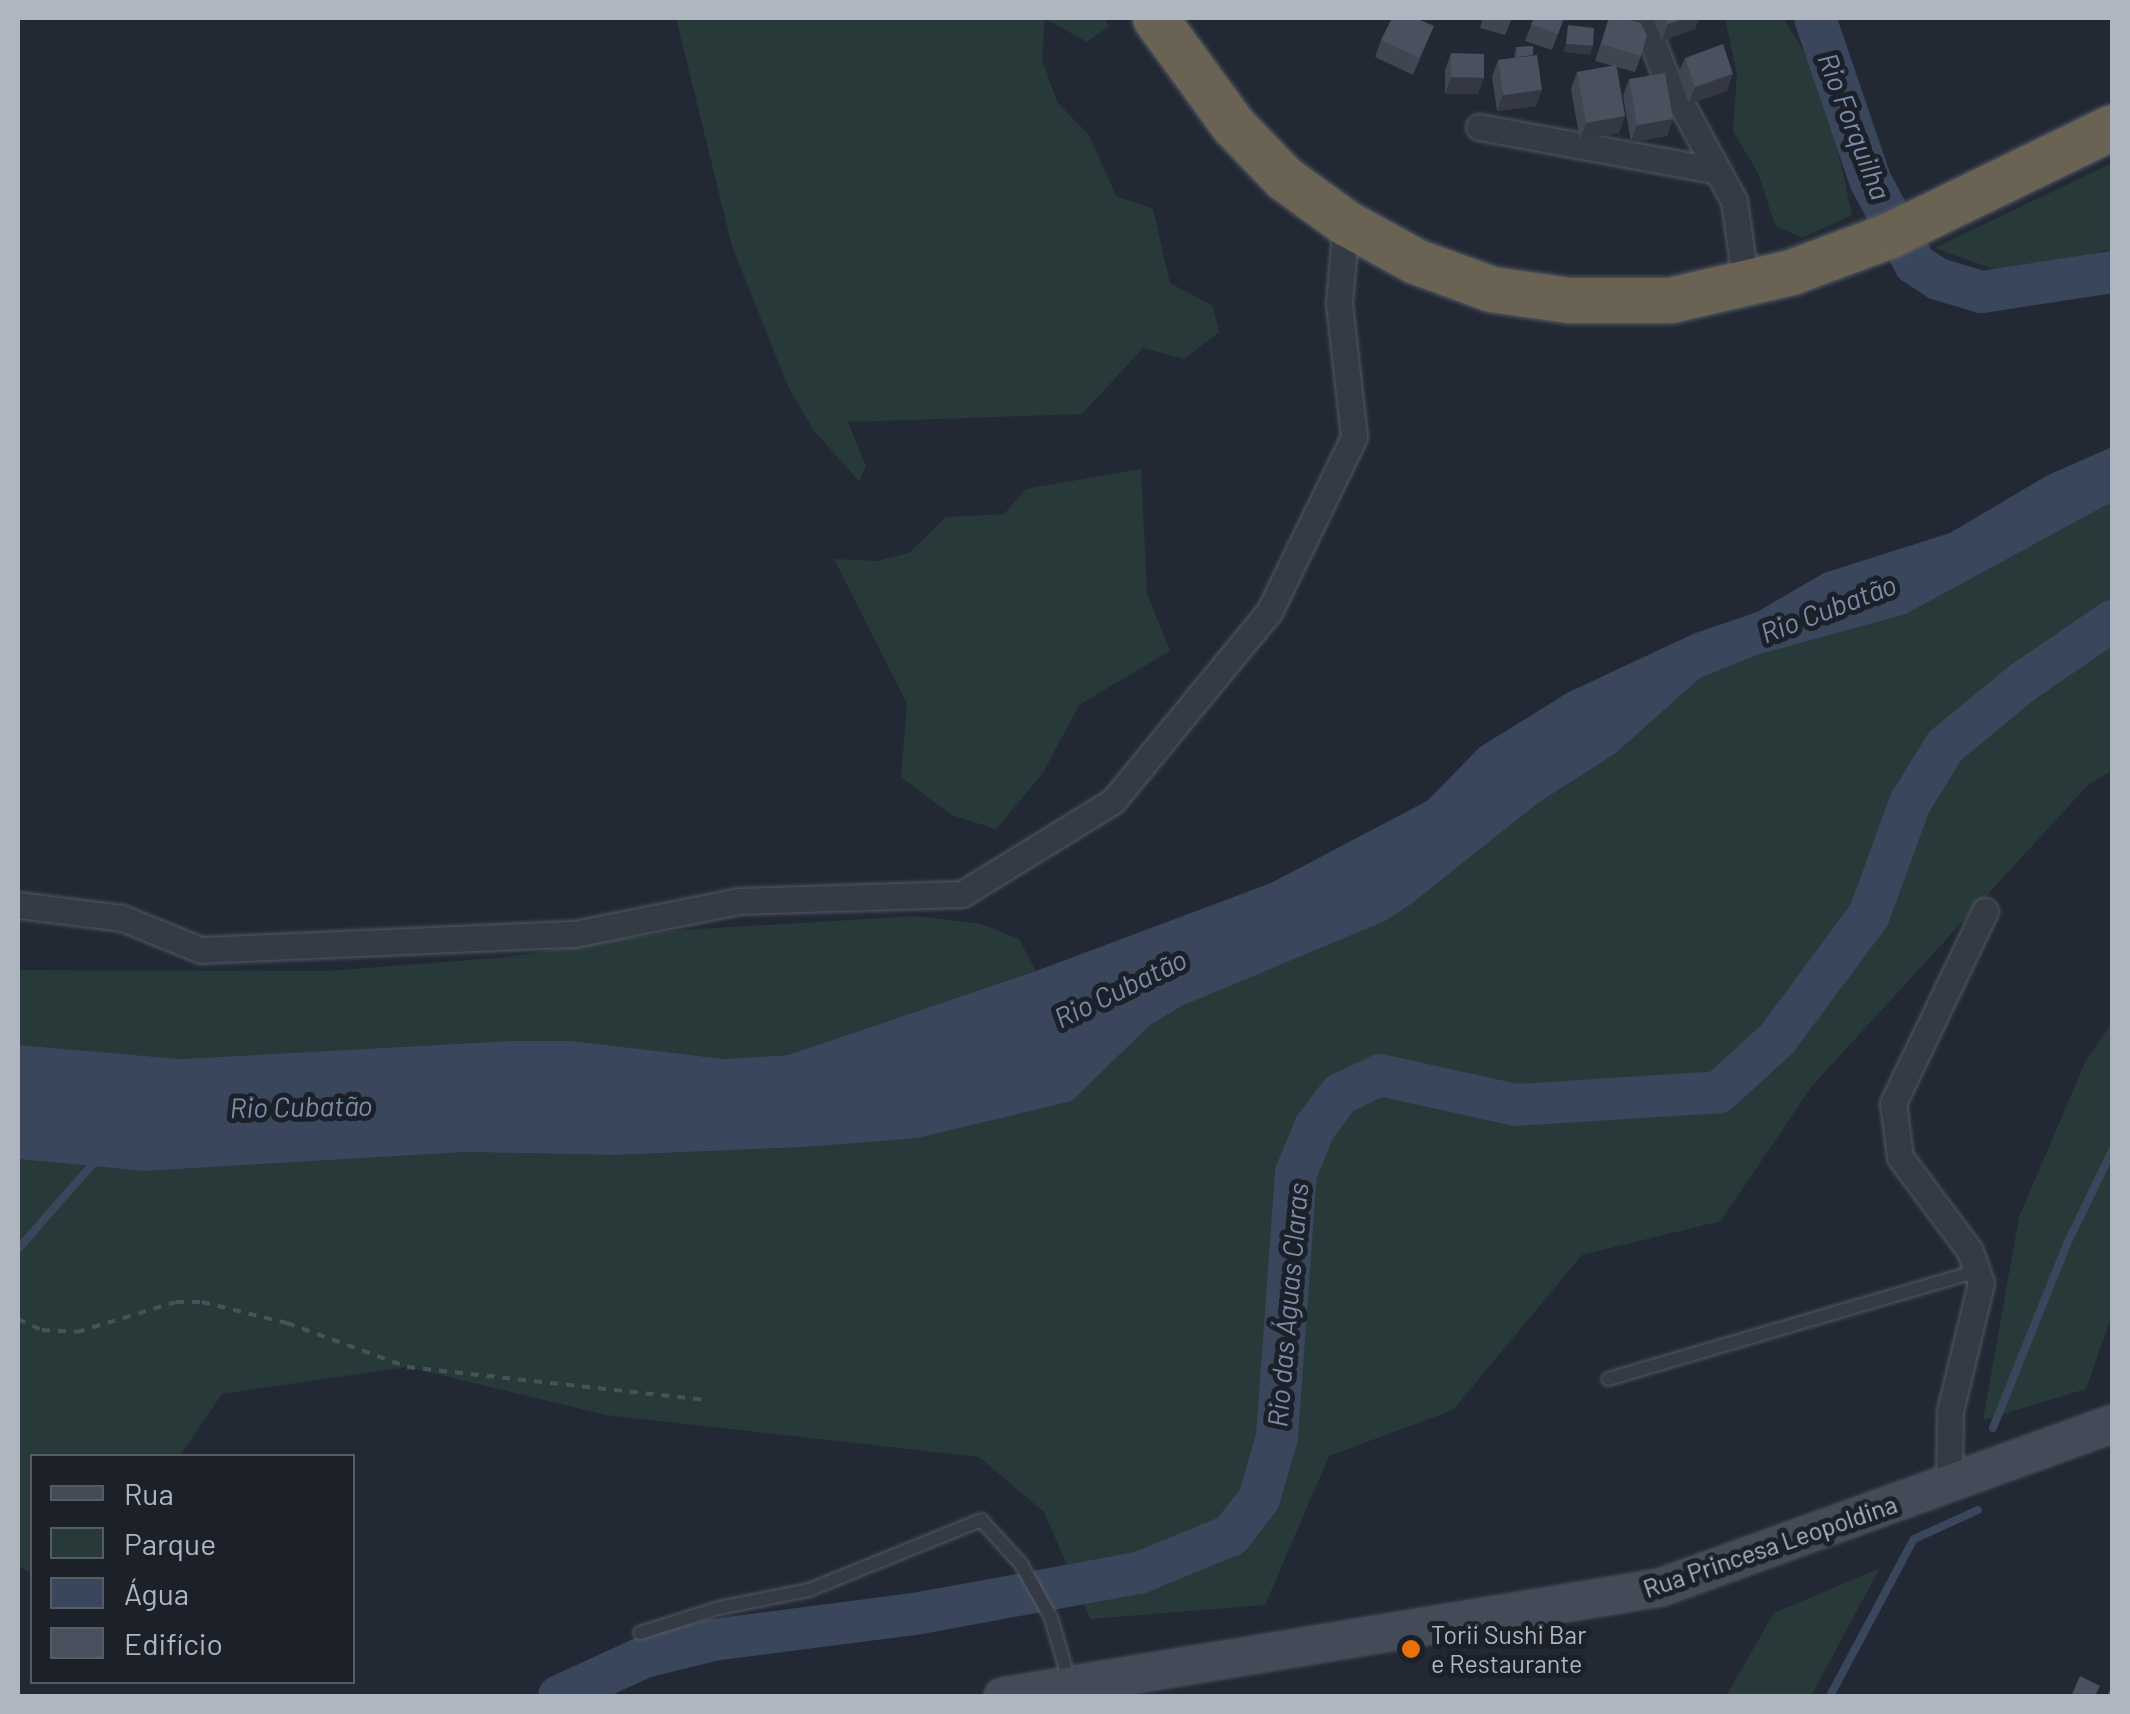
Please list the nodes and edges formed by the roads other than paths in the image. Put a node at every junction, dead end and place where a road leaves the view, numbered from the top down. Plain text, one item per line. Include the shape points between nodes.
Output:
1 (1154, 18) edge
2 (1644, 18) edge
3 (1479, 127) dead end
4 (2112, 127) edge
5 (1718, 171) junction
6 (1346, 223) junction
7 (1746, 284) junction
8 (18, 906) edge
9 (1985, 911) dead end
10 (1978, 1271) junction
11 (1608, 1379) dead end
12 (2112, 1423) edge
13 (1949, 1482) junction
14 (640, 1634) dead end
15 (1070, 1686) junction
16 (1002, 1696) edge

1 - 6 highway via 1232,125 1284,178
2 - 5 street
3 - 5 street
4 - 7 highway via 1876,241
5 - 7 street via 1734,200
6 - 7 highway via 1415,261 1491,289 1568,300 1670,300
6 - 8 street via 1339,303 1354,437 1268,612 1113,800 962,894 739,901 574,934 201,950 122,918
9 - 10 street via 1893,1103 1900,1157 1960,1235
10 - 11 lane
10 - 13 street via 1980,1301 1950,1411
12 - 13 street, Rua Princesa Leopoldina
13 - 15 street, Rua Princesa Leopoldina via 1660,1587
14 - 15 lane via 719,1608 809,1590 981,1520 1021,1564 1050,1618
15 - 16 street, Rua Princesa Leopoldina

